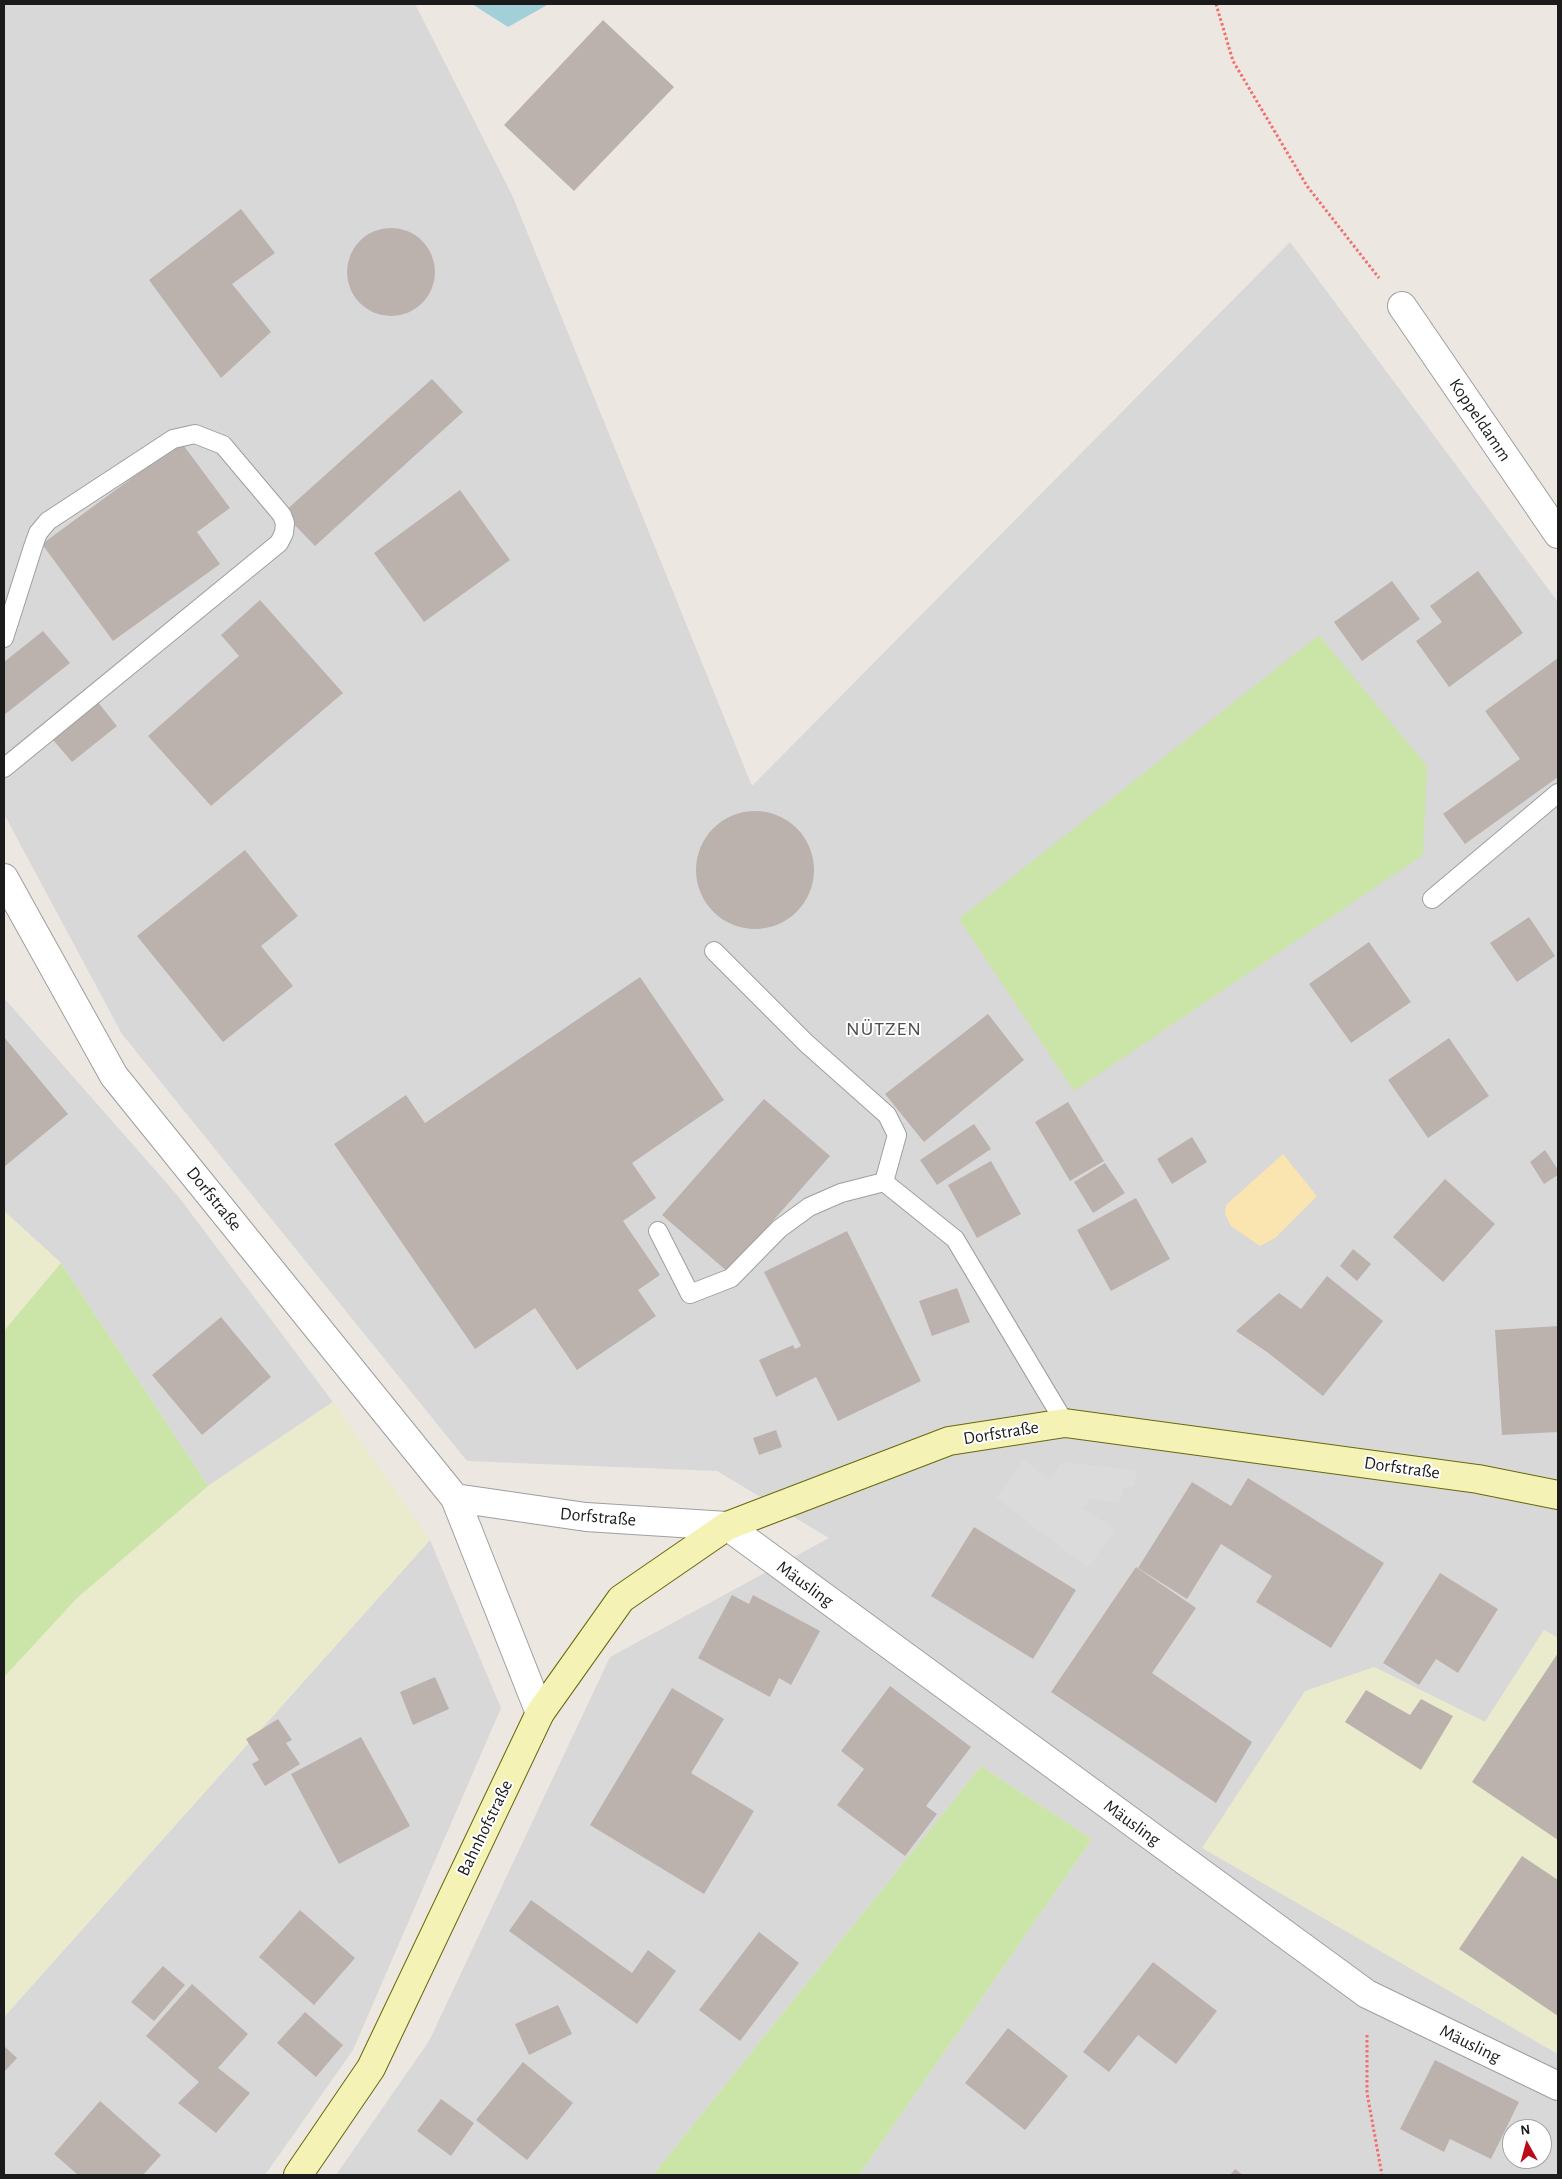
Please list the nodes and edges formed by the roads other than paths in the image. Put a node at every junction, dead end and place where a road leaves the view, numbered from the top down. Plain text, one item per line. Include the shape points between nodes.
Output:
1 (1402, 306) road end
2 (1558, 534) edge
3 (4, 638) edge
4 (4, 768) edge
5 (1558, 793) edge
6 (4, 878) edge
7 (1432, 899) dead end
8 (714, 951) dead end
9 (884, 1182) junction
10 (658, 1231) dead end
11 (1065, 1423) junction
12 (1558, 1496) edge
13 (455, 1498) junction
14 (727, 1526) junction
15 (540, 1713) junction
16 (1558, 2086) edge
17 (298, 2175) edge

1 - 2 street, Koppeldamm
3 - 4 lane via 33,547 48,521 173,439 195,434 223,445 282,515 284,533 279,543
5 - 7 lane
6 - 13 street, Dorfstraße via 114,1076
8 - 9 lane via 806,1043 887,1115 897,1135
9 - 10 lane via 841,1193 809,1207 779,1229 732,1278 690,1294
9 - 11 lane via 955,1239
11 - 12 street, Dorfstraße via 1478,1479
11 - 14 street, Dorfstraße via 949,1441
13 - 14 street, Dorfstraße via 586,1517
13 - 15 street, Dorfstraße
14 - 15 street, Bahnhofstraße via 621,1599
14 - 16 street, Mäusling via 1367,1994
15 - 17 street, Bahnhofstraße via 371,2068

